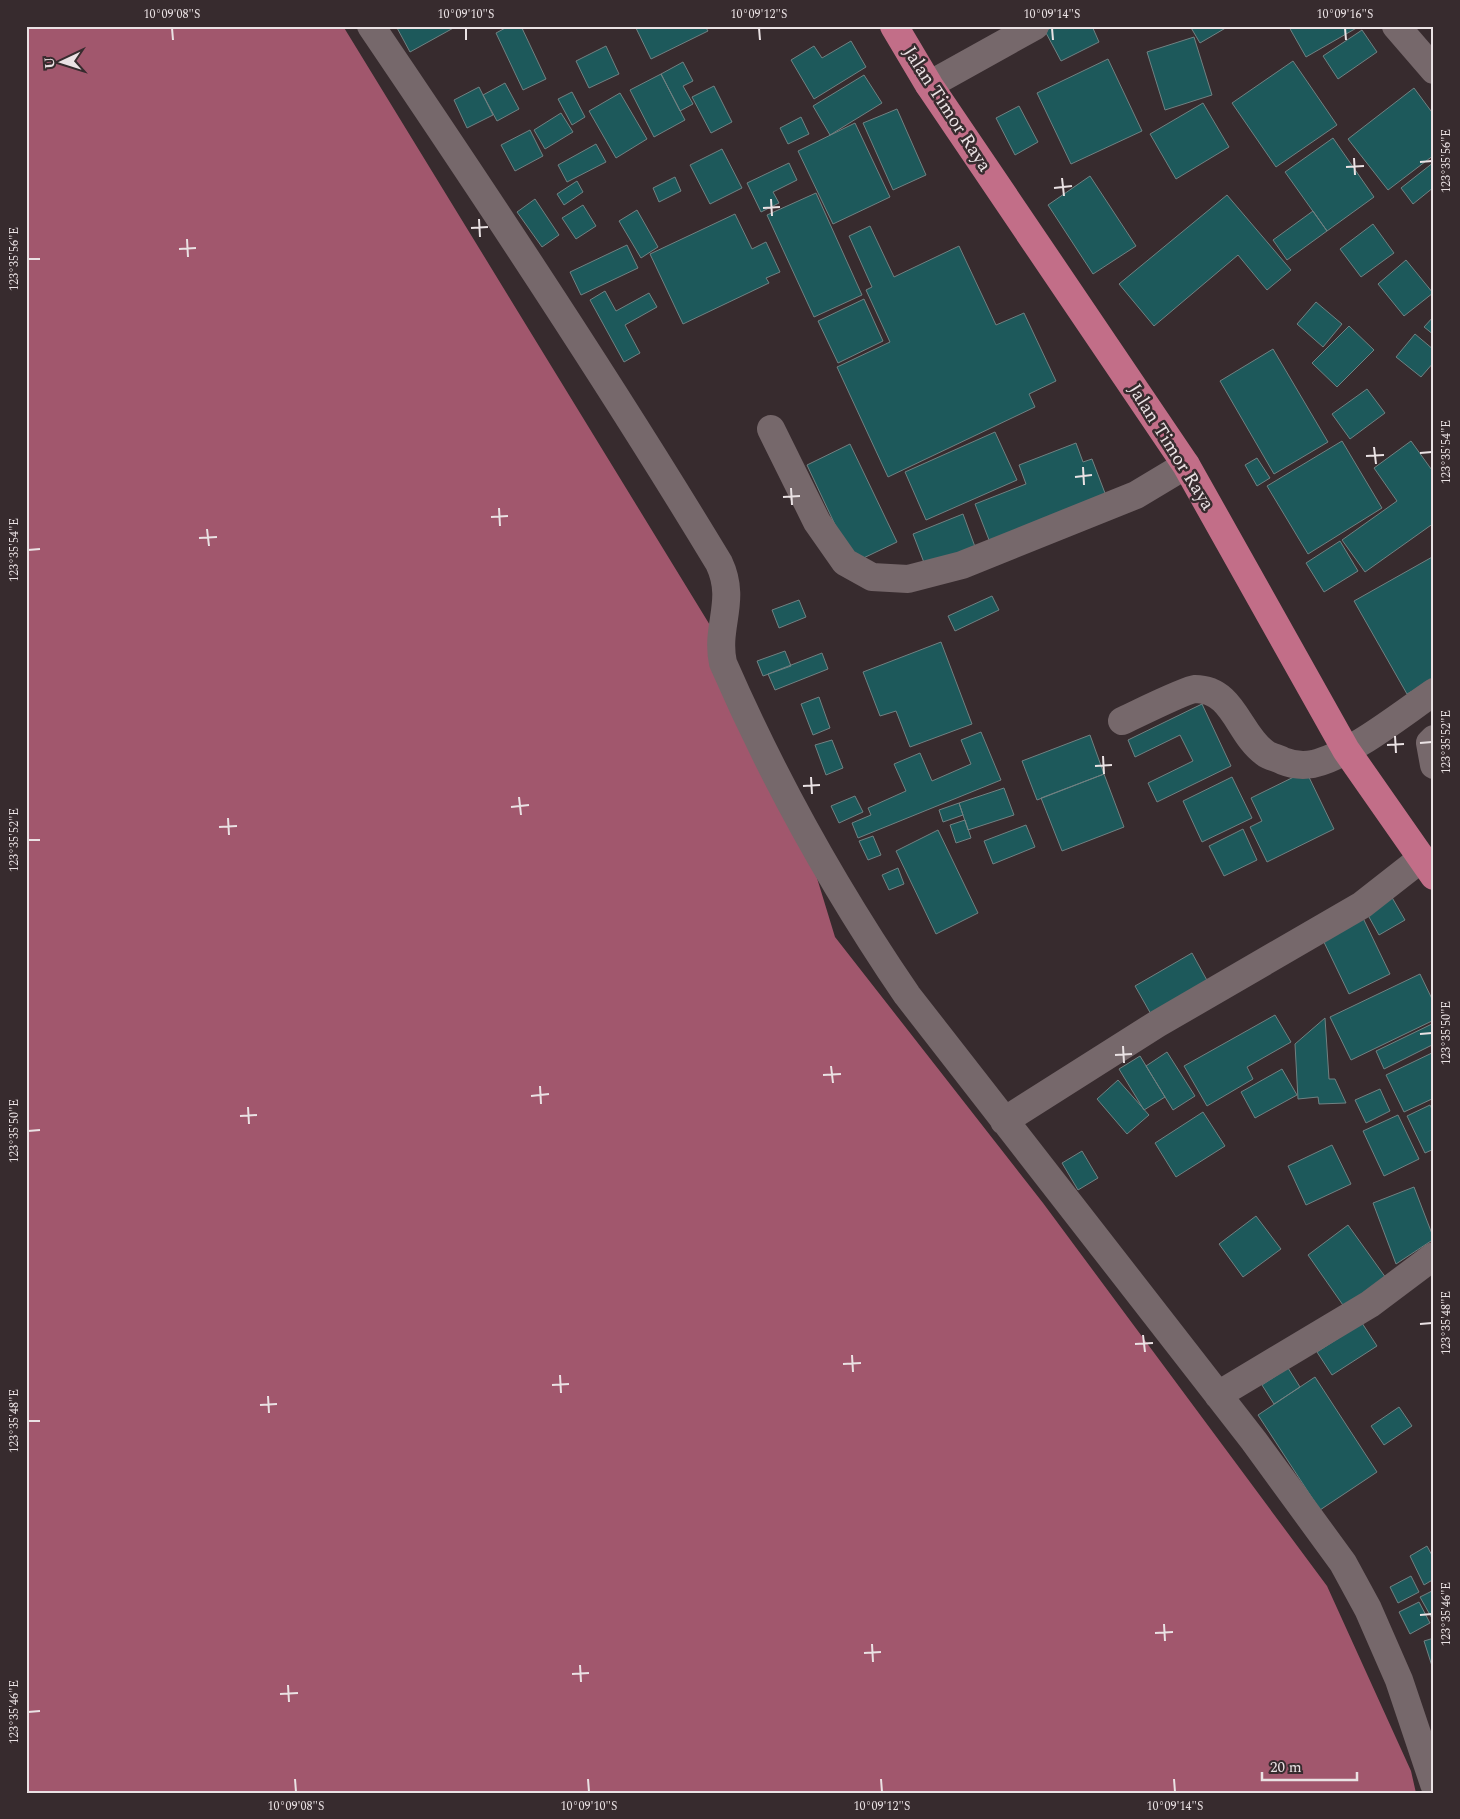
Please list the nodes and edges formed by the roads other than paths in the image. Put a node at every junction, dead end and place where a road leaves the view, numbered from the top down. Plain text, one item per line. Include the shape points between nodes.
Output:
1 (370, 26) edge
2 (894, 26) edge
3 (1035, 26) edge
4 (1396, 26) edge
5 (1434, 70) edge
6 (929, 85) junction
7 (771, 429) dead end
8 (1186, 465) junction
9 (1434, 692) edge
10 (1122, 721) dead end
11 (1434, 739) edge
12 (1346, 750) junction
13 (1434, 765) edge
14 (1428, 867) edge
15 (1004, 1121) junction
16 (1434, 1256) edge
17 (1218, 1394) junction
18 (1434, 1784) edge

1 - 15 street via 603,374 720,563 728,592 720,652 772,765 860,925 907,995
2 - 6 highway, Jalan Timor Raya
3 - 6 street
4 - 5 street
6 - 8 highway, Jalan Timor Raya
7 - 8 street via 817,522 845,562 872,577 908,579 962,565 1136,494
8 - 12 highway, Jalan Timor Raya
9 - 12 street
10 - 12 street via 1193,689 1218,695 1265,753 1295,765 1313,764
11 - 13 street via 1430,743
12 - 14 highway, Jalan Timor Raya
14 - 15 street via 1156,1024
15 - 17 street
16 - 17 street via 1370,1304
17 - 18 street via 1343,1562 1399,1680

